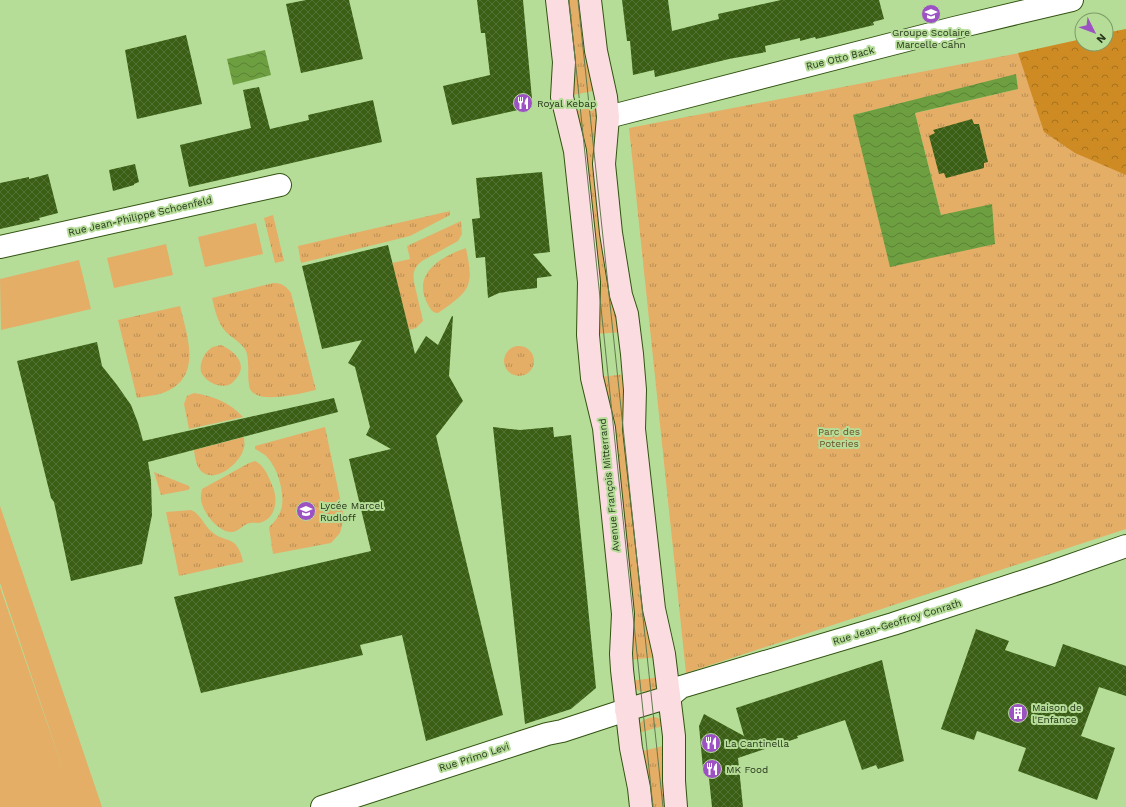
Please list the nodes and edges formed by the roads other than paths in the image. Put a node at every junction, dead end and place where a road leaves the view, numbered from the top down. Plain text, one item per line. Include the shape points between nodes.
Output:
1 (557, 0) edge
2 (590, 0) edge
3 (1072, 0) edge
4 (608, 117) junction
5 (280, 185) dead end
6 (0, 247) edge
7 (1126, 546) edge
8 (669, 697) junction
9 (626, 710) junction
10 (322, 807) edge
11 (641, 807) edge
12 (676, 807) edge

1 - 9 street, Avenue François Mitterrand via 564,62 562,97 574,151 589,282 588,335 592,378 604,428 624,614 621,654
2 - 4 street
3 - 4 street, Rue Otto Back
4 - 8 street via 604,164 611,232 621,295 627,314 634,385 634,429 653,602 664,654
5 - 6 street, Rue Jean-Philippe Schoenfeld
7 - 8 street, Rue Jean-Geoffroy Conrath via 893,624 680,687
8 - 9 street
8 - 12 street via 674,736 673,774
9 - 10 street, Rue Primo Levi
9 - 11 street, Avenue François Mitterrand

